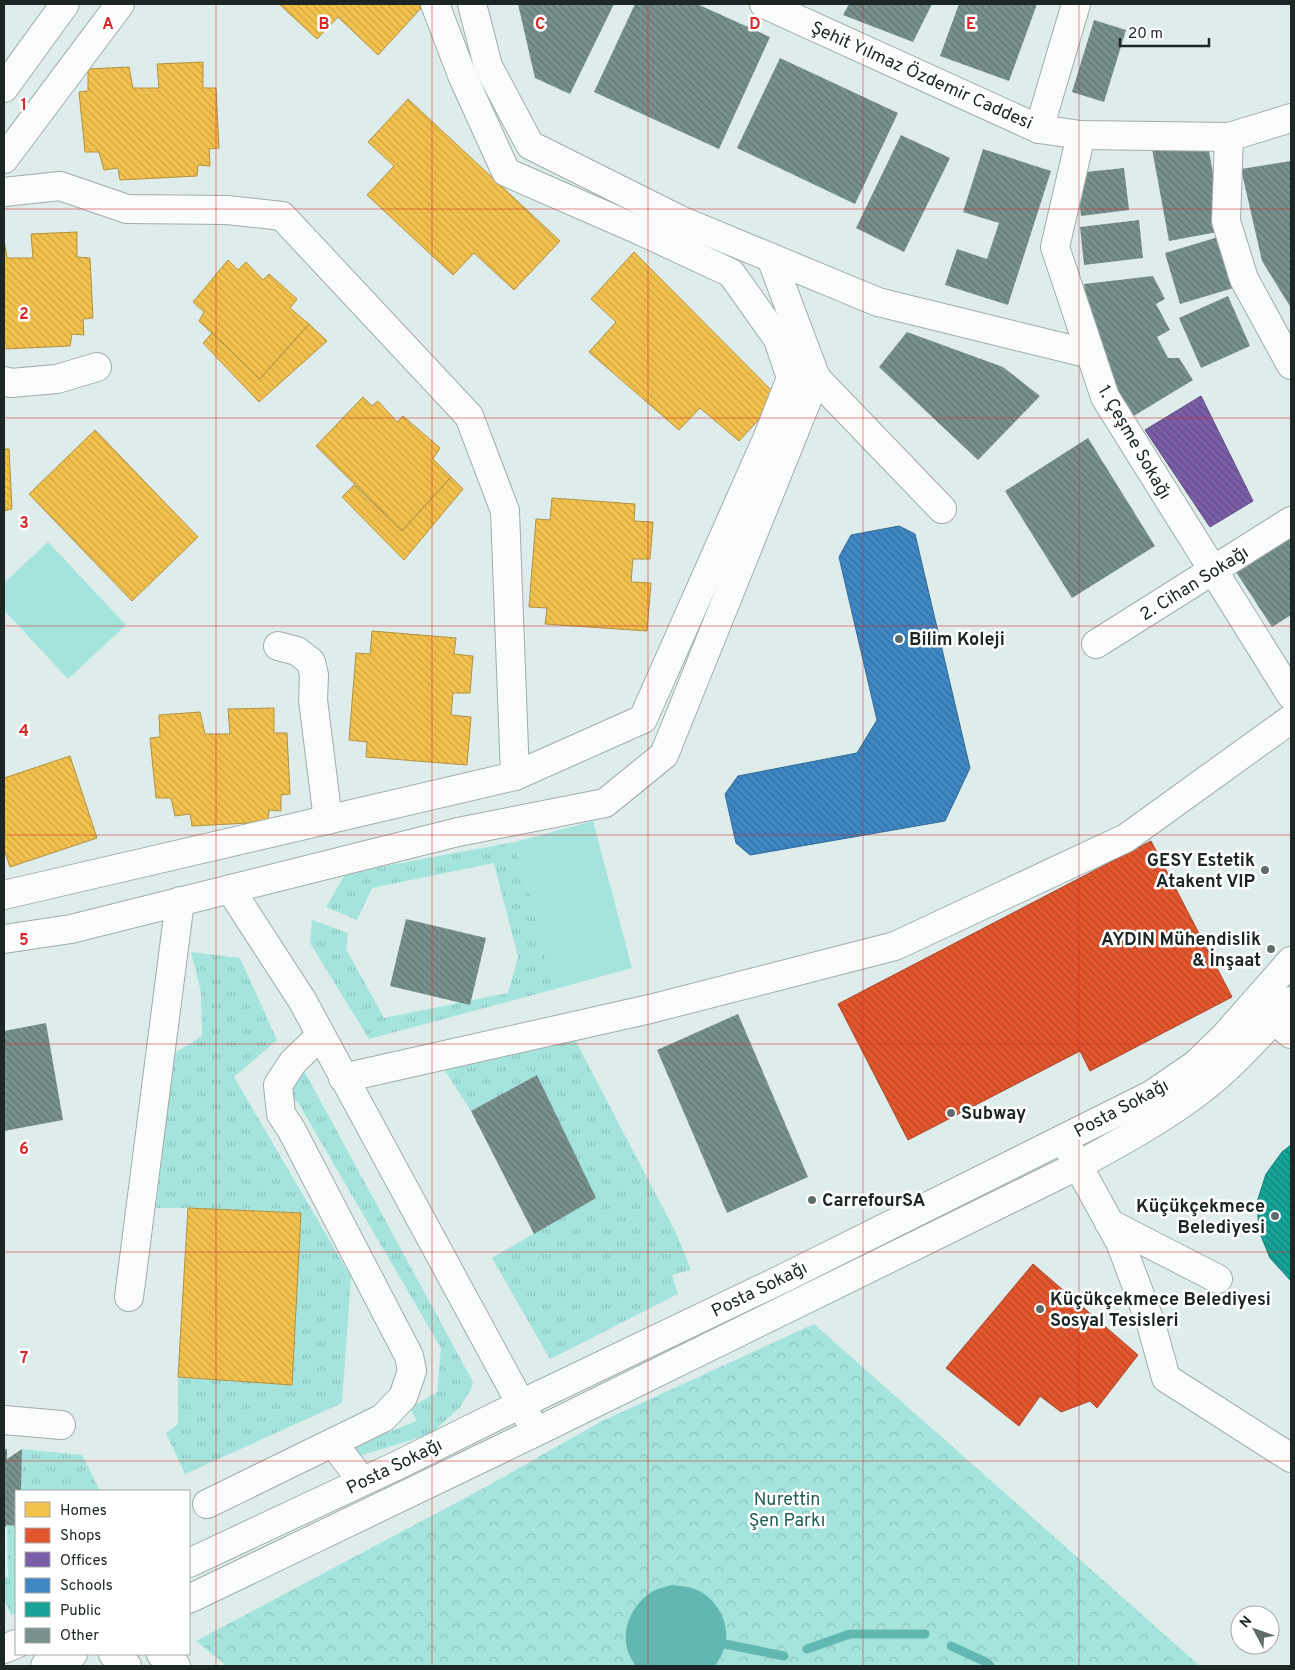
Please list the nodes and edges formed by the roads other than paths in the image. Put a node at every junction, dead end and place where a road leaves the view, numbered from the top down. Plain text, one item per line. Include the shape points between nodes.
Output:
1 (65, 4) edge
2 (120, 4) edge
3 (435, 4) edge
4 (472, 4) edge
5 (764, 4) edge
6 (1076, 4) edge
7 (4, 88) edge
8 (1291, 118) edge
9 (1039, 129) junction
10 (1081, 135) junction
11 (1229, 137) junction
12 (4, 159) edge
13 (4, 192) edge
14 (771, 258) junction
15 (1090, 354) junction
16 (1291, 365) edge
17 (97, 367) dead end
18 (816, 378) junction
19 (4, 381) edge
20 (942, 509) dead end
21 (1291, 521) edge
22 (1213, 570) junction
23 (1096, 644) dead end
24 (278, 646) dead end
25 (1291, 694) edge
26 (1291, 719) edge
27 (515, 776) junction
28 (328, 820) junction
29 (230, 889) junction
30 (4, 895) edge
31 (180, 902) junction
32 (4, 939) edge
33 (1291, 961) edge
34 (1278, 1014) edge
35 (320, 1036) junction
36 (342, 1078) junction
37 (1063, 1138) junction
38 (1077, 1166) junction
39 (1109, 1223) junction
40 (1218, 1280) dead end
41 (129, 1297) dead end
42 (521, 1404) junction
43 (4, 1420) edge
44 (61, 1425) dead end
45 (536, 1432) junction
46 (333, 1443) junction
47 (1291, 1458) edge
48 (362, 1481) junction
49 (207, 1504) dead end
50 (190, 1563) edge
51 (190, 1599) edge
52 (70, 1655) edge
53 (114, 1655) edge
54 (162, 1655) edge
55 (45, 1666) edge
56 (127, 1666) edge
57 (176, 1666) edge

1 - 7 street
2 - 12 street
3 - 27 street via 462,75 506,172 731,274 778,339 791,378 643,719
4 - 14 street via 488,66 530,145 680,220
5 - 9 street, Şehit Yılmaz Özdemir Caddesi
6 - 9 street
8 - 11 street, Şehit Yılmaz Özdemir Caddesi
9 - 10 street, Şehit Yılmaz Özdemir Caddesi
10 - 11 street, Şehit Yılmaz Özdemir Caddesi
10 - 15 street, 1. Çeşme Sokağı via 1055,247
11 - 16 street via 1226,221 1244,279
13 - 27 street via 60,186 127,209 226,210 282,216 469,416 504,511
14 - 15 street via 878,302
14 - 18 street
15 - 22 street, 1. Çeşme Sokağı via 1105,397
17 - 19 street via 58,379
18 - 20 street
18 - 29 street via 664,755 605,803 458,832
21 - 22 street, 2. Cihan Sokağı
22 - 23 street, 2. Cihan Sokağı
22 - 25 street, 1. Çeşme Sokağı
24 - 28 street via 297,651 311,662
26 - 36 street via 1126,838 895,946 650,1009
27 - 28 street
28 - 30 street
29 - 31 street
29 - 35 street via 302,1000
31 - 32 street via 71,929
31 - 41 street
33 - 34 street, Posta Sokağı
34 - 37 street, Posta Sokağı via 1225,1036 1195,1065 1151,1095
34 - 38 street, Posta Sokağı via 1237,1059 1198,1092 1141,1131
35 - 36 street
35 - 46 street via 293,1062 278,1085 281,1114 409,1356 412,1371 403,1397 383,1418
36 - 42 street
37 - 38 street
37 - 42 street, Posta Sokağı via 784,1278
38 - 39 street
38 - 45 street, Posta Sokağı
39 - 40 street
39 - 47 street via 1124,1251 1166,1378
42 - 45 street
42 - 48 street, Posta Sokağı
43 - 44 street
45 - 51 street, Posta Sokağı
46 - 48 street
46 - 49 street
48 - 50 street, Posta Sokağı
52 - 55 street
53 - 56 street
54 - 57 street

